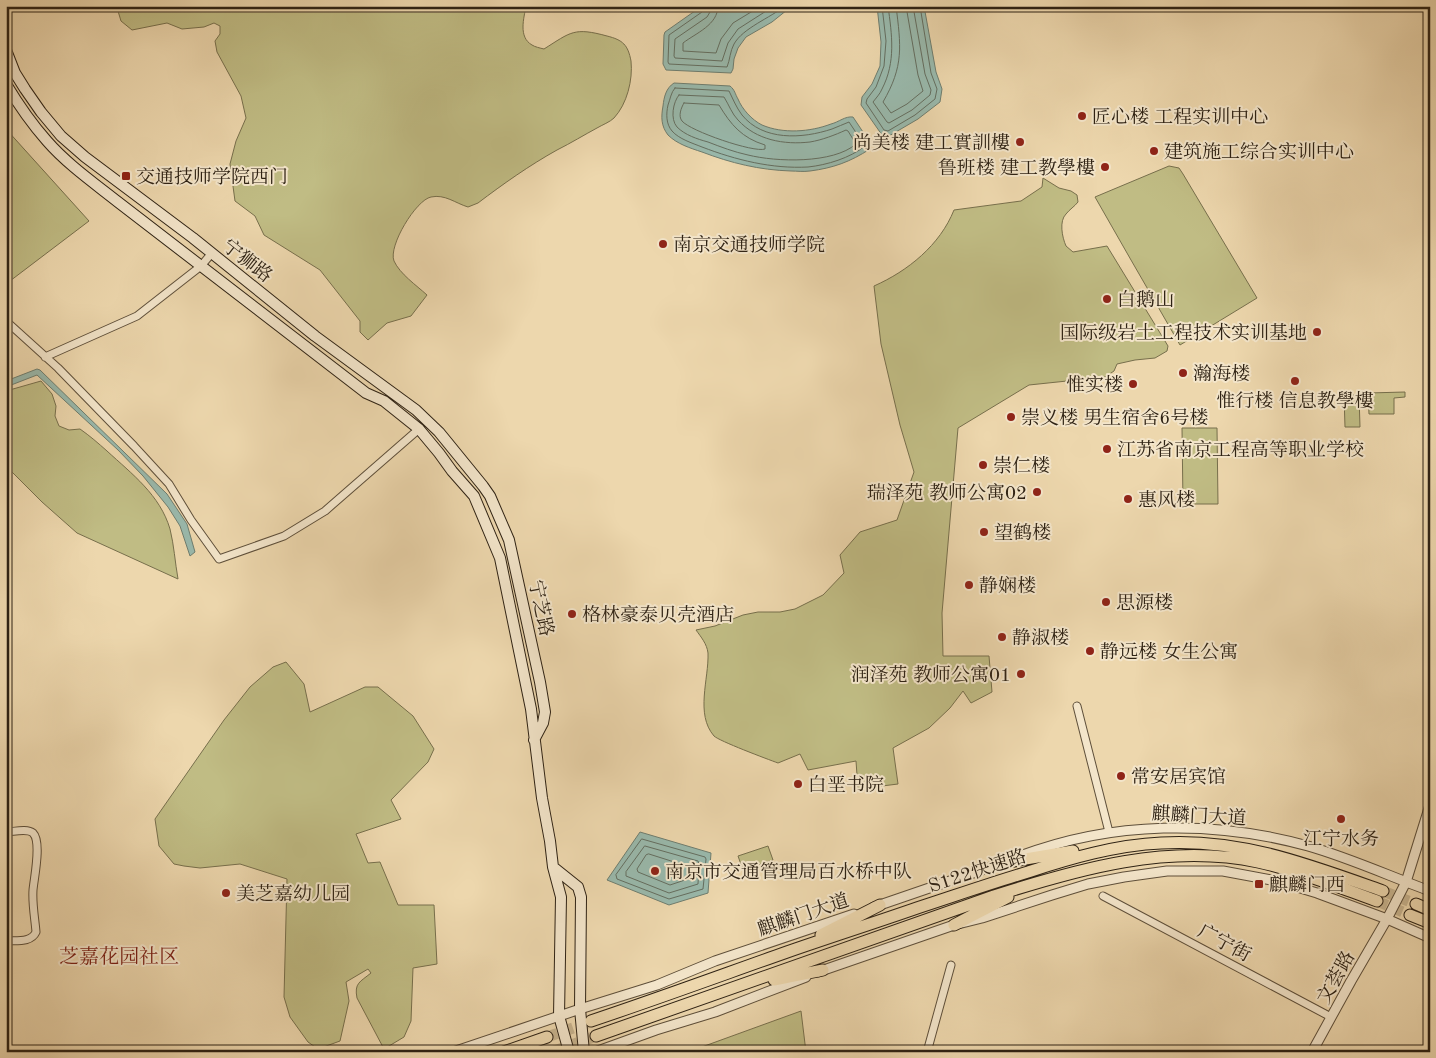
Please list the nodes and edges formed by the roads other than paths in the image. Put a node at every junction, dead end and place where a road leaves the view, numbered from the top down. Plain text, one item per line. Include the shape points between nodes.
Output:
1 (6, 50) edge
2 (6, 84) edge
3 (211, 254) junction
4 (201, 266) junction
5 (6, 321) edge
6 (45, 357) junction
7 (418, 429) junction
8 (483, 486) joint
9 (474, 496) joint
10 (1077, 706) dead end
11 (534, 740) junction
12 (1430, 805) edge
13 (6, 832) edge
14 (1109, 832) junction
15 (1120, 848) junction
16 (1002, 863) junction
17 (553, 867) junction
18 (1037, 882) junction
19 (1406, 882) junction
20 (1383, 891) tunnel mouth
21 (1430, 891) edge
22 (1103, 896) dead end
23 (1377, 901) tunnel mouth
24 (1416, 904) tunnel mouth
25 (880, 905) junction
26 (1430, 910) edge
27 (1410, 916) tunnel mouth
28 (1387, 919) junction
29 (1430, 923) edge
30 (954, 925) junction
31 (1430, 938) edge
32 (6, 941) edge
33 (790, 951) junction
34 (951, 965) dead end
35 (823, 970) junction
36 (735, 987) junction
37 (580, 1009) junction
38 (559, 1016) junction
39 (1331, 1017) junction
40 (592, 1021) tunnel mouth
41 (596, 1036) tunnel mouth
42 (547, 1037) tunnel mouth
43 (453, 1052) edge
44 (504, 1052) edge
45 (569, 1052) edge
46 (584, 1052) edge
47 (595, 1052) edge
48 (927, 1052) edge
49 (1312, 1052) edge

1 - 3 main road, 宁狮路 via 25,89 61,136
2 - 4 main road, 宁狮路 via 48,142 82,174
3 - 4 street
3 - 8 main road, 宁狮路 via 416,410 439,432
4 - 6 street via 137,316
4 - 7 main road, 宁狮路
5 - 6 street
6 - 7 street via 169,484 219,559 284,536 325,511
7 - 9 main road, 宁狮路
8 - 11 main road, 宁芝路 via 509,540 540,682 545,712
9 - 11 main road, 宁芝路 via 500,558 531,709
10 - 14 street
11 - 17 main road, 宁芝路
12 - 19 street, 文荟路
13 - 32 street via 33,833 38,861 33,891 34,937
14 - 16 street, 麒麟门大道 via 1064,842
14 - 19 street, 麒麟门大道 via 1162,828 1238,832 1275,838 1310,847
15 - 16 highway via 1068,852
15 - 20 highway, S122快速路 via 1161,843 1233,846 1300,862
15 - 33 highway, S122快速路 via 1045,866
16 - 25 street, 麒麟门大道
17 - 37 main road via 578,887 581,897
17 - 38 main road, 宁芝路 via 561,897
18 - 23 highway, S122快速路 via 1153,858 1237,858 1300,873
18 - 30 highway
18 - 36 highway, S122快速路
19 - 21 street, 麒麟门大道
19 - 28 street, 文荟路
22 - 39 street, 广宁街
24 - 26 highway
25 - 33 highway
25 - 37 street, 麒麟门大道
27 - 29 highway
28 - 30 street via 1277,881 1223,871 1195,870 1167,871 1088,884
28 - 31 street
28 - 39 street, 文荟路
30 - 35 street
33 - 40 highway, S122快速路
34 - 48 street
35 - 36 highway
35 - 47 street via 715,1012
36 - 41 highway, S122快速路
37 - 38 street, 麒麟门大道
37 - 46 main road
38 - 43 street, 麒麟门大道
38 - 45 main road, 宁芝路
39 - 49 street, 文荟路
42 - 44 highway

